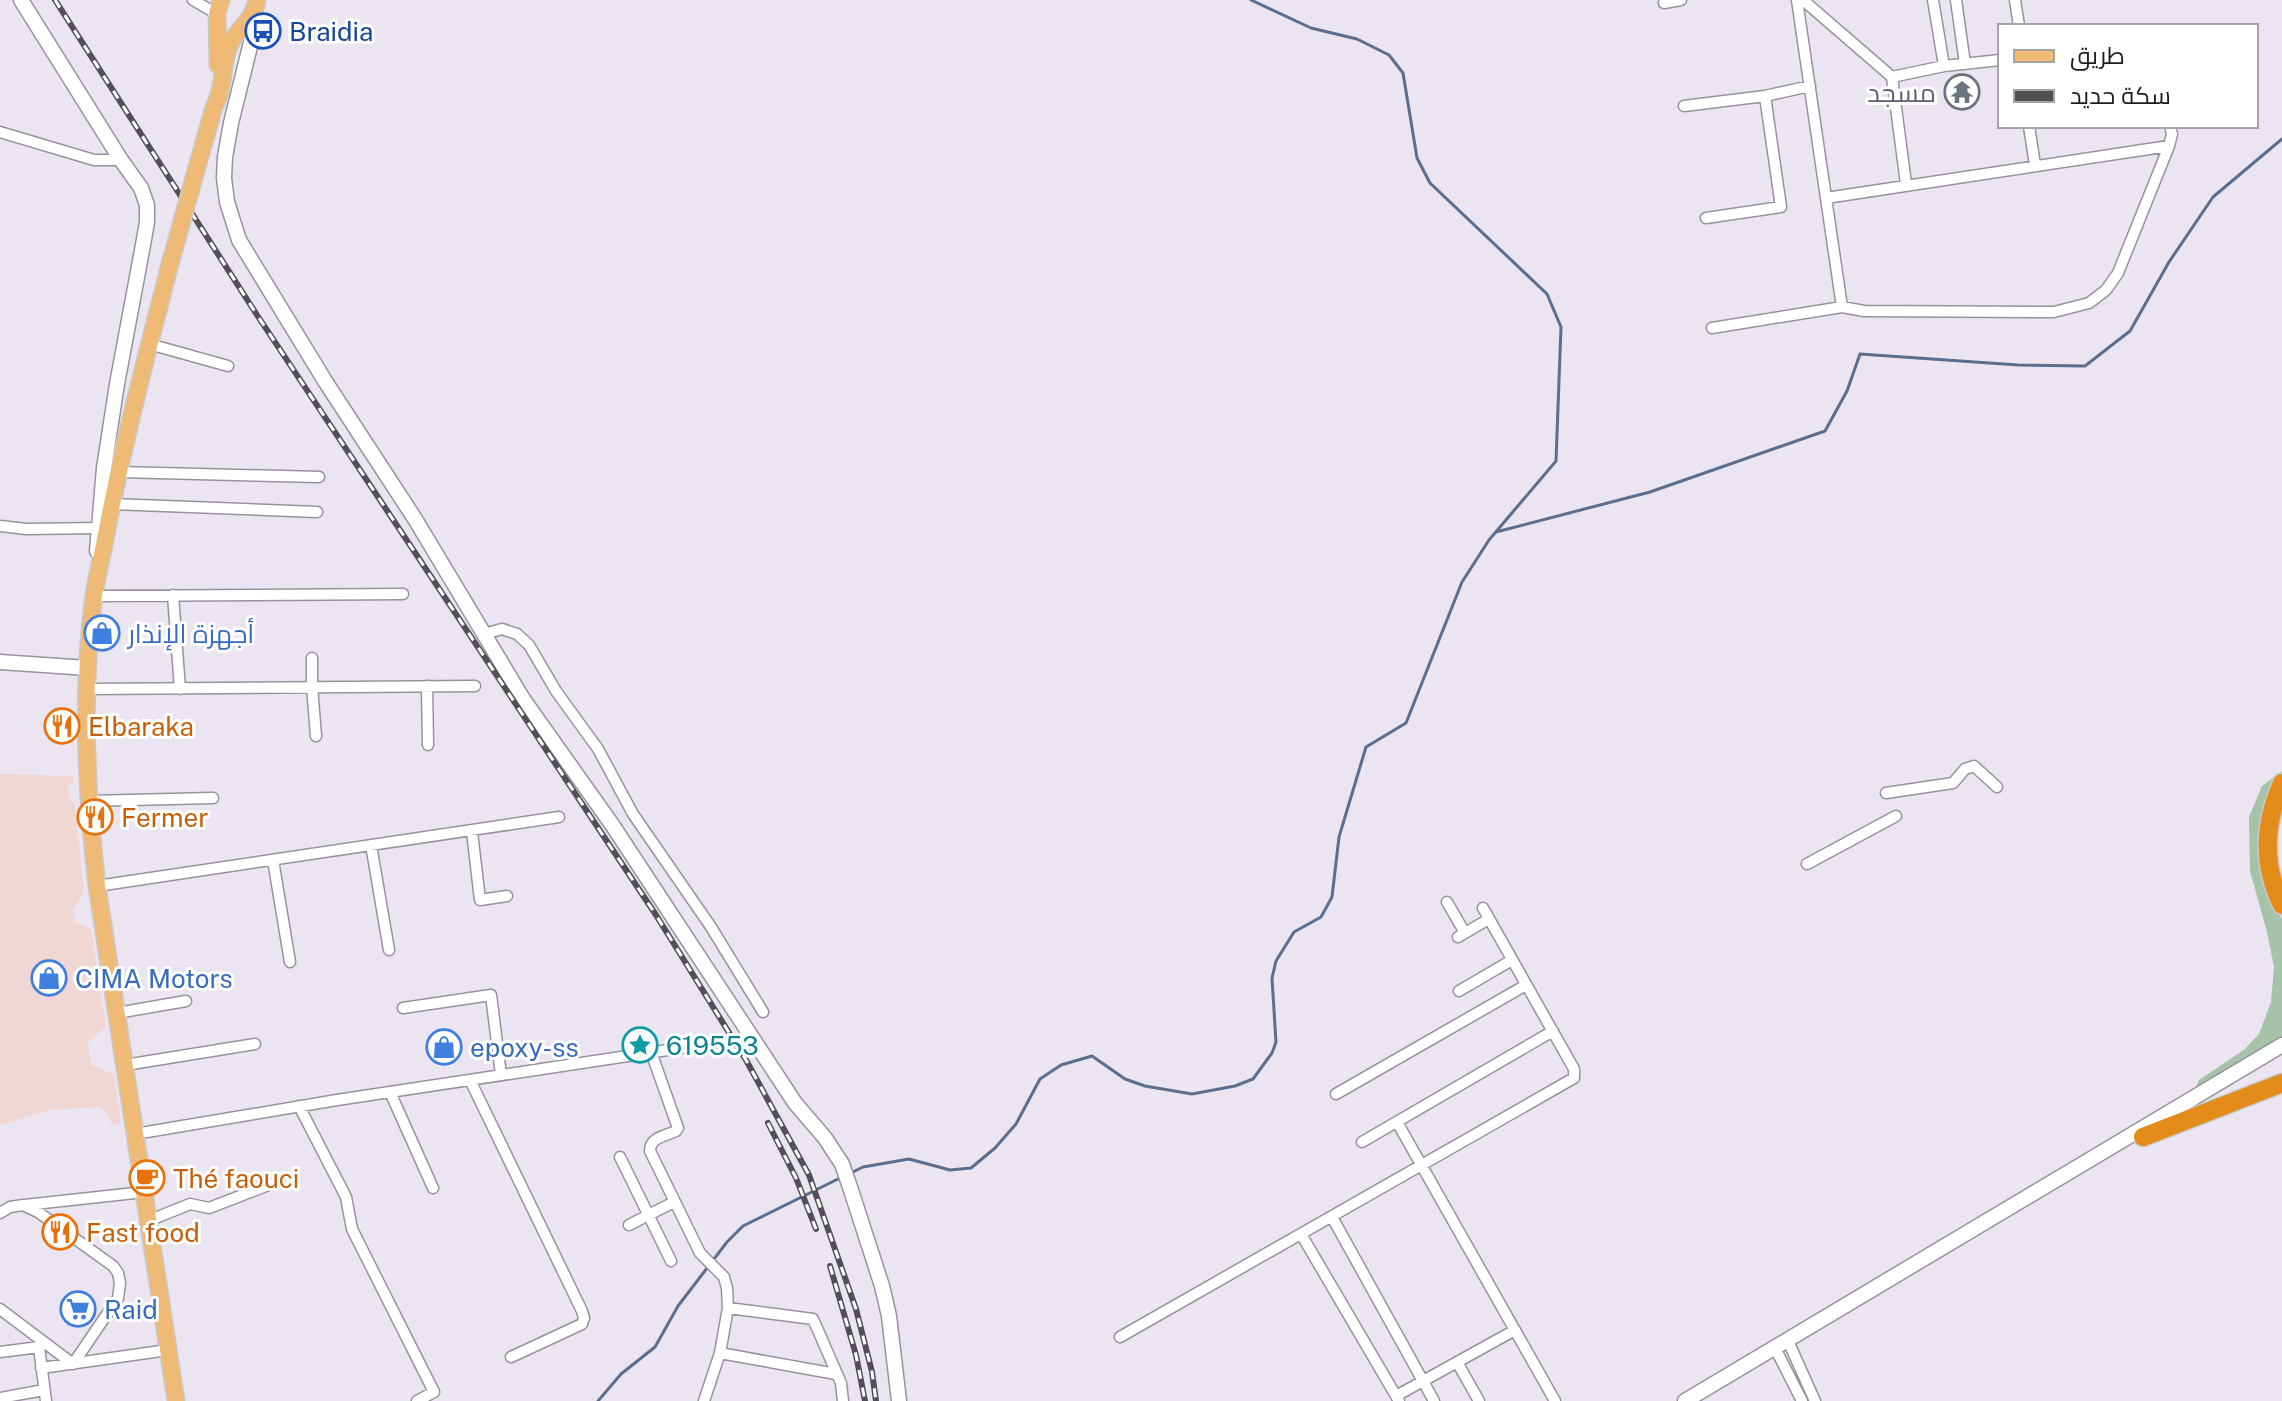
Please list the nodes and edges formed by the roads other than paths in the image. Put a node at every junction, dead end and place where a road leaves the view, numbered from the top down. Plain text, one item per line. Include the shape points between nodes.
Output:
1 (21, 0) edge
2 (193, 0) edge
3 (1681, 0) edge
4 (1800, 0) edge
5 (1933, 0) edge
6 (1956, 0) edge
7 (2015, 0) edge
8 (256, 2) edge
9 (1664, 3) dead end
10 (219, 7) edge
11 (2019, 24) edge
12 (239, 32) junction
13 (247, 56) junction
14 (1998, 60) edge
15 (1965, 64) junction
16 (1944, 66) junction
17 (1892, 77) junction
18 (1810, 86) junction
19 (1765, 96) junction
20 (1684, 106) dead end
21 (214, 107) junction
22 (2029, 128) edge
23 (2170, 128) edge
24 (0, 132) edge
25 (2169, 146) junction
26 (121, 160) junction
27 (2035, 165) junction
28 (1906, 184) junction
29 (1826, 198) junction
30 (1706, 218) dead end
31 (1842, 307) junction
32 (1712, 328) dead end
33 (149, 344) junction
34 (228, 366) dead end
35 (119, 472) junction
36 (319, 477) dead end
37 (112, 504) junction
38 (317, 512) dead end
39 (0, 526) edge
40 (99, 528) junction
41 (403, 594) dead end
42 (173, 595) junction
43 (94, 596) junction
44 (484, 634) junction
45 (312, 658) dead end
46 (0, 662) edge
47 (88, 668) junction
48 (427, 686) junction
49 (475, 686) dead end
50 (312, 687) junction
51 (87, 689) junction
52 (180, 689) junction
53 (316, 736) dead end
54 (428, 745) dead end
55 (2282, 783) edge
56 (1997, 787) dead end
57 (1886, 793) dead end
58 (213, 798) dead end
59 (88, 801) junction
60 (1896, 816) dead end
61 (559, 817) dead end
62 (472, 832) junction
63 (371, 845) junction
64 (273, 860) junction
65 (1807, 864) dead end
66 (97, 886) junction
67 (507, 896) dead end
68 (1447, 902) dead end
69 (2282, 905) edge
70 (1483, 908) dead end
71 (1489, 919) junction
72 (389, 950) dead end
73 (1512, 960) junction
74 (290, 962) dead end
75 (1526, 985) junction
76 (1459, 991) dead end
77 (186, 1001) dead end
78 (403, 1008) dead end
79 (763, 1012) dead end
80 (117, 1013) junction
81 (1553, 1031) junction
82 (255, 1044) dead end
83 (707, 1044) dead end
84 (2282, 1045) edge
85 (651, 1052) junction
86 (2282, 1052) edge
87 (125, 1065) junction
88 (501, 1075) junction
89 (470, 1080) junction
90 (2282, 1083) edge
91 (390, 1092) junction
92 (1336, 1094) dead end
93 (299, 1106) junction
94 (1397, 1122) junction
95 (135, 1134) junction
96 (2143, 1137) junction
97 (1362, 1142) dead end
98 (620, 1157) dead end
99 (1421, 1165) junction
100 (2086, 1167) junction
101 (271, 1184) dead end
102 (433, 1188) dead end
103 (144, 1192) junction
104 (674, 1202) junction
105 (23, 1205) junction
106 (0, 1213) edge
107 (648, 1215) junction
108 (1332, 1217) junction
109 (148, 1221) junction
110 (629, 1225) dead end
111 (1301, 1234) junction
112 (671, 1261) dead end
113 (728, 1308) junction
114 (0, 1309) edge
115 (1515, 1330) junction
116 (1120, 1337) dead end
117 (1783, 1348) junction
118 (168, 1350) junction
119 (0, 1352) edge
120 (720, 1353) junction
121 (511, 1357) dead end
122 (1457, 1362) junction
123 (73, 1364) junction
124 (41, 1368) junction
125 (836, 1374) junction
126 (1423, 1381) junction
127 (45, 1395) edge
128 (0, 1398) edge
129 (1398, 1398) edge
130 (1550, 1399) edge
131 (176, 1401) edge
132 (417, 1401) edge
133 (704, 1401) edge
134 (843, 1401) edge
135 (899, 1401) edge
136 (1434, 1401) edge
137 (1479, 1401) edge
138 (1685, 1401) edge
139 (1703, 1401) edge
140 (1802, 1401) edge
141 (1815, 1401) edge

1 - 26 main road
2 - 10 street
3 - 9 street
4 - 17 street
4 - 18 street
5 - 16 street
6 - 15 street
7 - 11 street
8 - 12 main road
8 - 13 main road
10 - 12 main road via 226,24
10 - 21 main road
12 - 13 main road
12 - 21 main road via 230,45
13 - 44 main road via 224,178 239,240
14 - 15 street
15 - 16 street
16 - 17 street
17 - 28 street
18 - 19 street
18 - 29 street
19 - 20 street
19 - 30 street via 1781,207
21 - 33 main road, bridge
22 - 27 street
23 - 25 street
24 - 26 street via 94,160
25 - 27 street
25 - 31 street via 2118,273 2089,303 2054,312
26 - 40 main road via 141,188 147,222 104,468
27 - 28 street
28 - 29 street
29 - 31 street
31 - 32 street
33 - 34 street
33 - 35 main road
35 - 36 street
35 - 37 main road
37 - 38 street
37 - 43 main road
39 - 40 street
40 - 43 main road
41 - 42 street
42 - 43 street
42 - 52 street
43 - 47 main road
44 - 79 street via 502,629 529,645
44 - 135 main road via 795,1103 842,1164 889,1316
45 - 50 street
46 - 47 main road
47 - 51 main road
48 - 49 street
48 - 50 street
48 - 54 street
50 - 52 street
50 - 53 street
51 - 52 street
51 - 59 main road
55 - 69 highway via 2267,834 2267,860
56 - 57 street via 1974,766 1953,783
58 - 59 street
59 - 66 main road
60 - 65 street
61 - 62 street
62 - 63 street
62 - 67 street via 480,900
63 - 64 street
63 - 72 street
64 - 66 street
64 - 74 street
66 - 80 main road
68 - 71 street via 1461,935
70 - 71 street
71 - 73 street
73 - 75 street
73 - 76 street
75 - 81 street
75 - 92 street
77 - 80 street
78 - 88 street via 491,995
80 - 87 main road
81 - 94 street
81 - 99 street via 1574,1078
82 - 87 street
83 - 85 street
84 - 100 main road
85 - 88 street
85 - 104 street via 678,1128 652,1141 650,1151
86 - 96 main road
87 - 95 main road
88 - 89 street
89 - 91 street
89 - 121 street via 584,1318 582,1324
90 - 96 highway
91 - 93 street
91 - 102 street
93 - 95 street
93 - 132 street via 346,1197 352,1229 434,1392
94 - 97 street
94 - 99 street
95 - 103 main road
96 - 100 main road
98 - 107 street
99 - 108 street
99 - 115 street
100 - 117 main road
101 - 109 street via 209,1208 190,1204
103 - 105 street
103 - 109 main road
104 - 107 street
104 - 113 street via 700,1253 724,1277
105 - 106 street
105 - 123 street via 118,1273 118,1298
107 - 110 street
107 - 112 street
108 - 111 street
108 - 126 street
109 - 118 main road
111 - 116 street
111 - 129 street
113 - 120 street
113 - 125 street via 813,1319
114 - 123 street
115 - 122 street
115 - 130 street
117 - 138 main road
117 - 139 main road
117 - 140 street
117 - 141 street
118 - 123 street
118 - 131 main road
119 - 124 street via 39,1347
120 - 125 street
120 - 133 street
122 - 126 street
122 - 137 street
123 - 124 street
124 - 127 street
125 - 134 street
126 - 129 street
126 - 136 street
127 - 128 street

